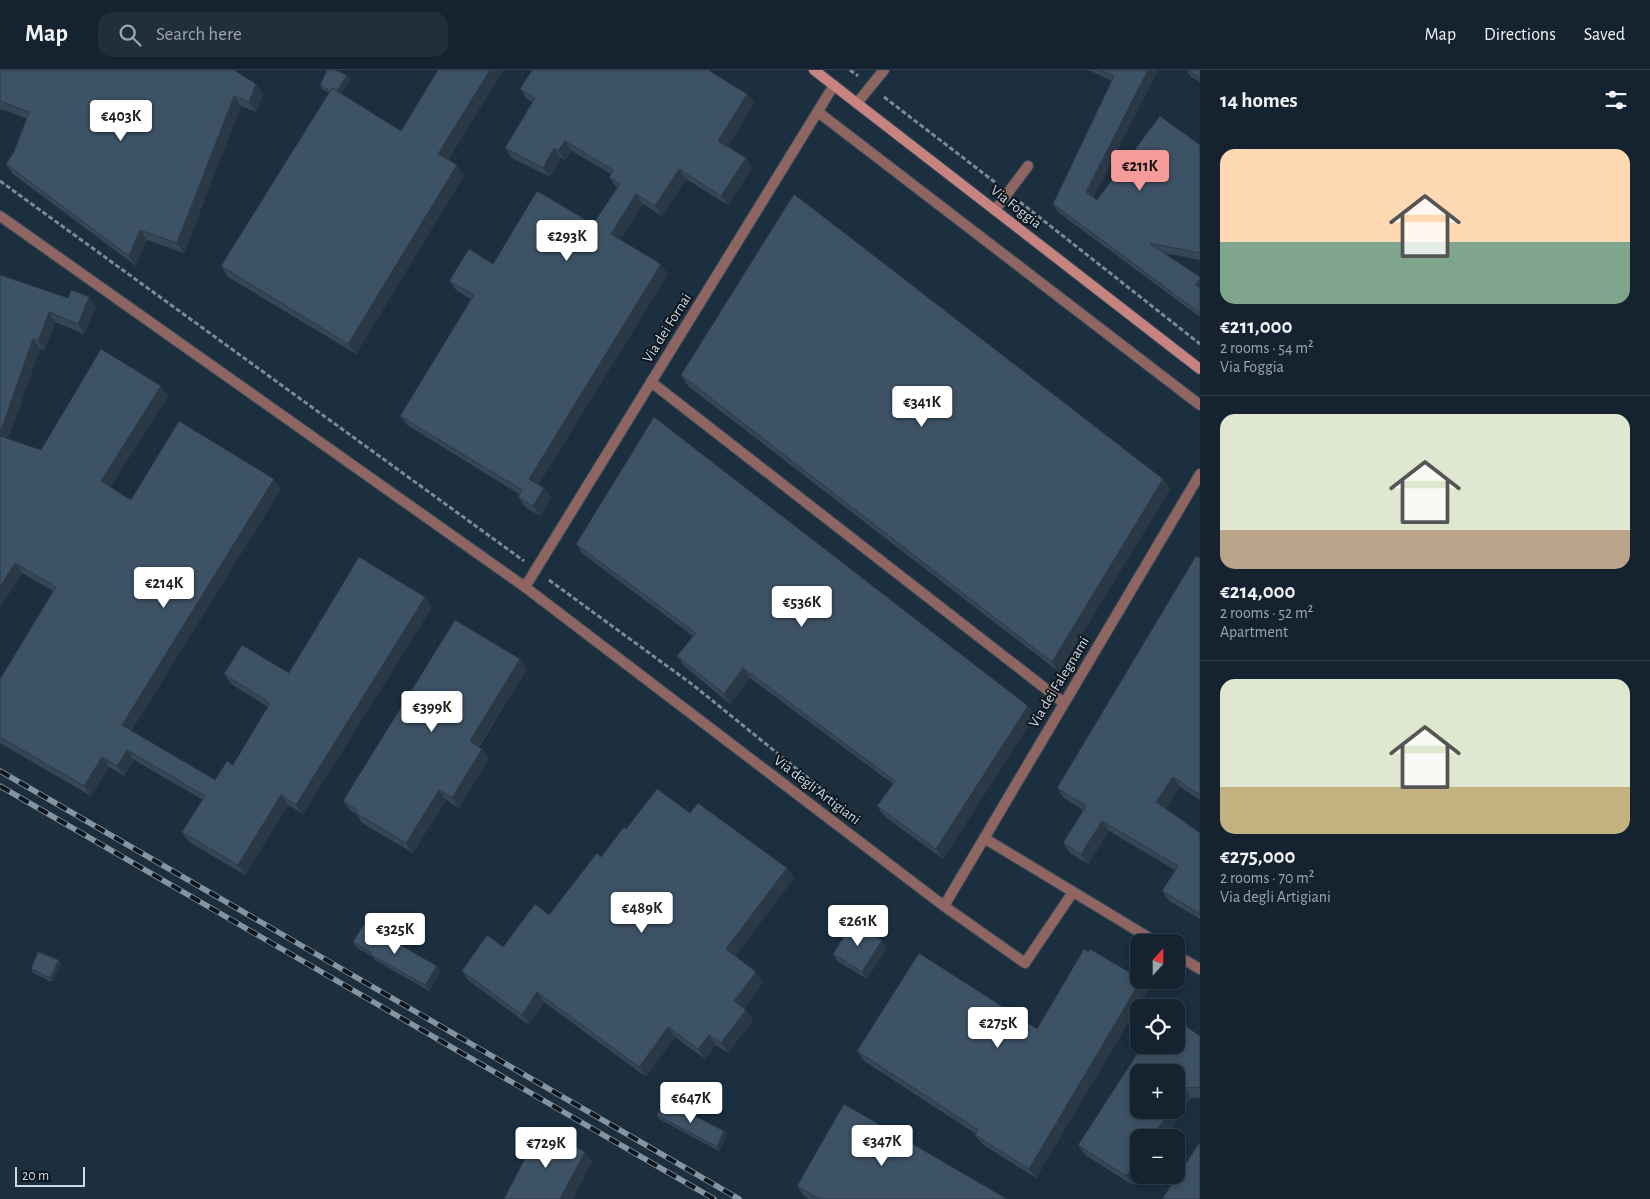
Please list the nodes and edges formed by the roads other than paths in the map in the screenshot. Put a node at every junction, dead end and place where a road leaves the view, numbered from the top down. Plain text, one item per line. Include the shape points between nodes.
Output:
1 (814, 70) edge
2 (884, 70) edge
3 (834, 86) junction
4 (857, 103) junction
5 (818, 112) junction
6 (1028, 166) dead end
7 (995, 210) junction
8 (0, 216) edge
9 (1200, 369) edge
10 (651, 382) junction
11 (1200, 405) edge
12 (1200, 474) edge
13 (525, 587) junction
14 (1064, 703) junction
15 (984, 838) junction
16 (1072, 892) junction
17 (944, 906) junction
18 (1143, 934) edge
19 (1185, 960) edge
20 (1200, 969) edge

1 - 3 main road, Via Foggia
2 - 4 street
3 - 4 main road, Via Foggia
3 - 5 street, Via dei Fornai
4 - 7 main road, Via Foggia
5 - 10 street, Via dei Fornai
5 - 11 street
6 - 7 street
7 - 9 main road, Via Foggia
8 - 13 street, Via degli Artigiani
10 - 13 street, Via dei Fornai
10 - 14 street
12 - 14 street, Via dei Falegnami
13 - 17 street, Via degli Artigiani
14 - 15 street, Via dei Falegnami
15 - 16 street
15 - 17 street, Via dei Falegnami
16 - 17 street, Via degli Artigiani via 1026,963
16 - 18 street
19 - 20 street

